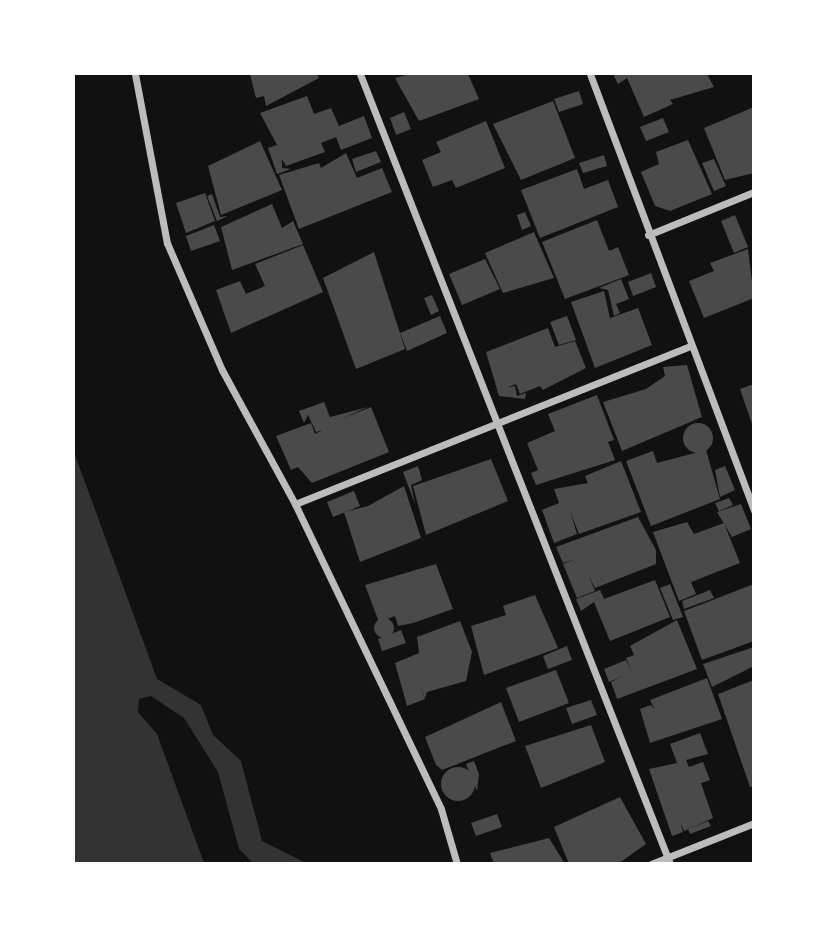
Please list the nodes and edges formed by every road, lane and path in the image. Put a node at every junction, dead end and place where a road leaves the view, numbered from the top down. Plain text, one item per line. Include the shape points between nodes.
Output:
1 (135, 74) edge
2 (360, 74) edge
3 (590, 74) edge
4 (754, 192) edge
5 (648, 235) junction
6 (688, 347) junction
7 (495, 421) junction
8 (295, 504) junction
9 (754, 510) edge
10 (754, 822) edge
11 (668, 860) edge
12 (457, 863) edge
13 (651, 863) edge

1 - 8 street via 167,243 222,370
2 - 7 street
3 - 5 street
4 - 5 street
5 - 6 street
6 - 7 street
6 - 9 street
7 - 8 street
7 - 11 street
8 - 12 street via 441,809
10 - 11 street
11 - 13 street

